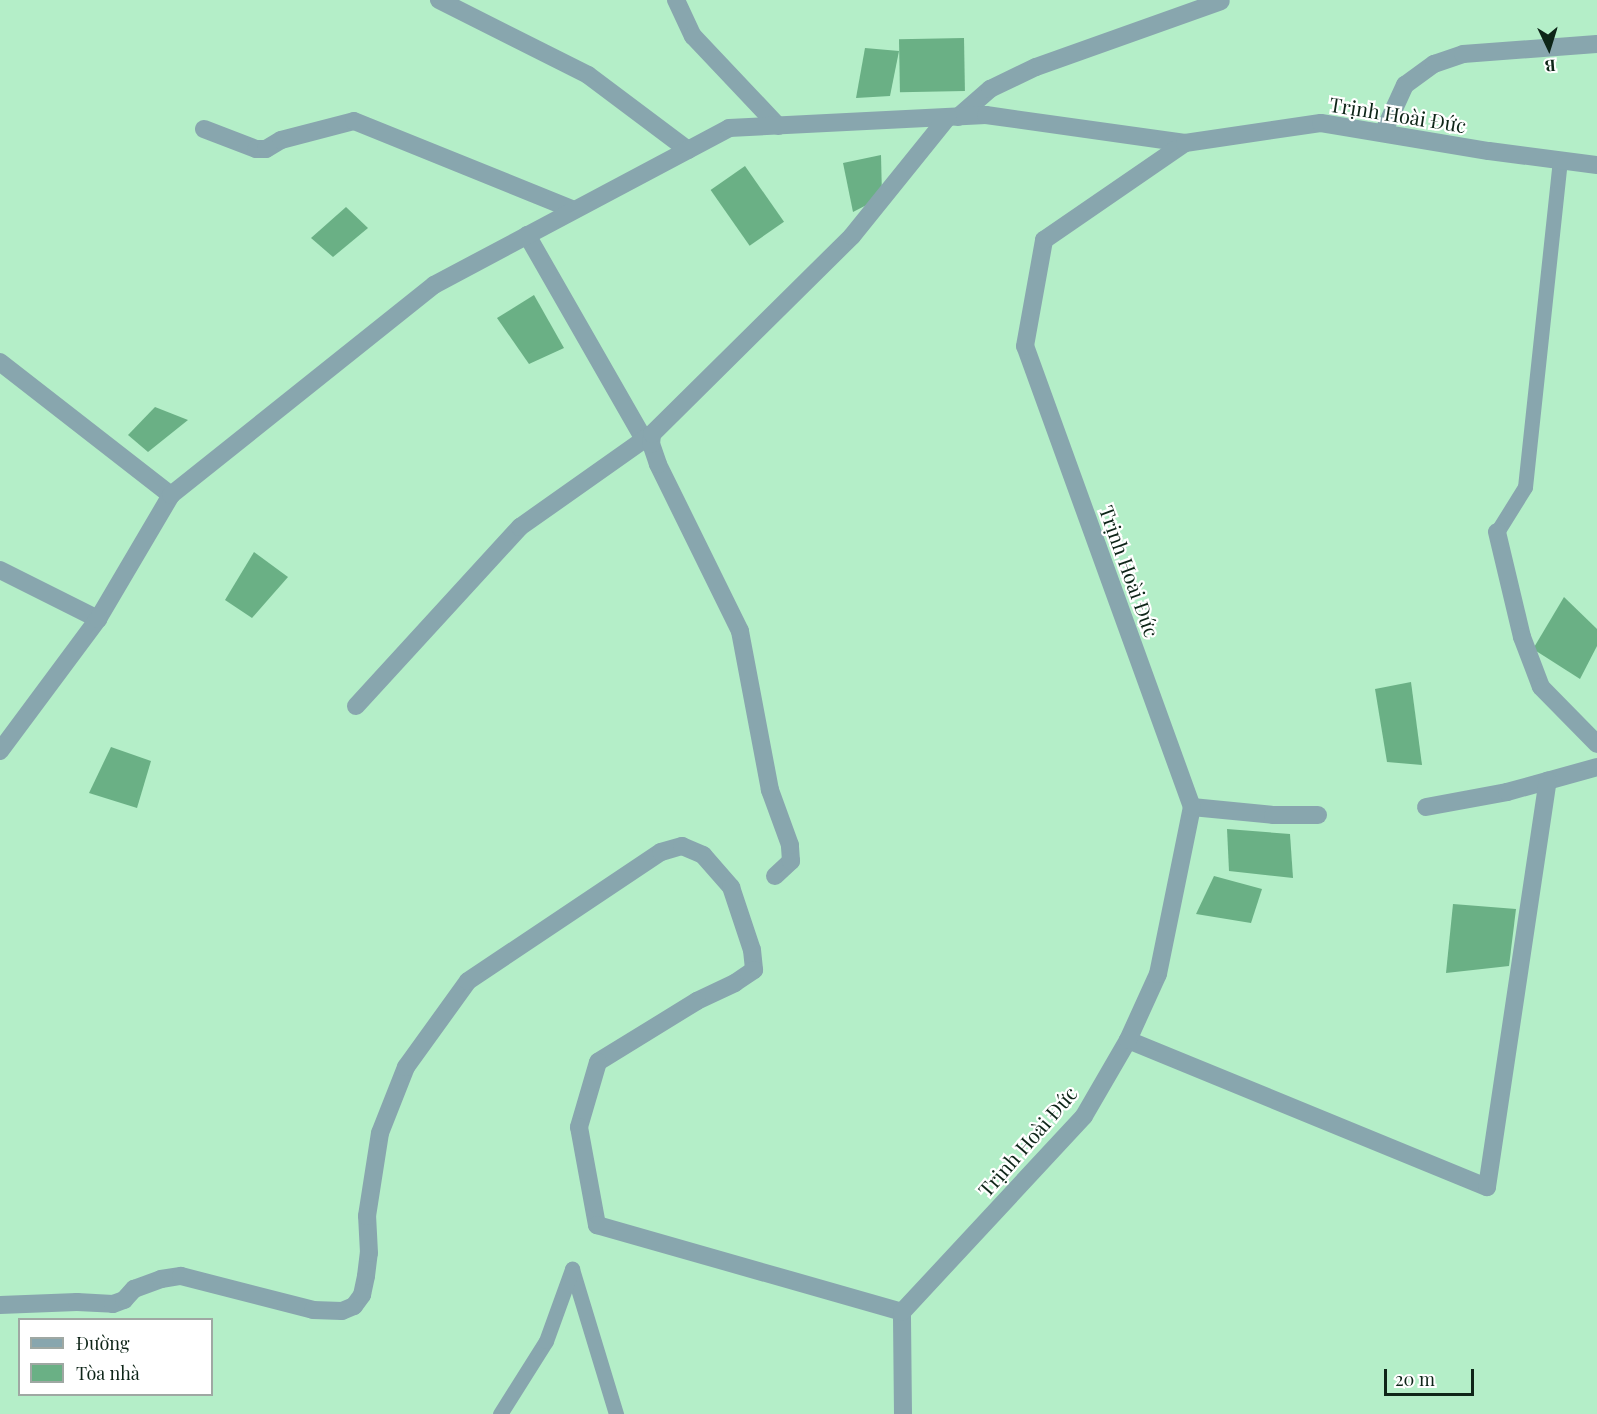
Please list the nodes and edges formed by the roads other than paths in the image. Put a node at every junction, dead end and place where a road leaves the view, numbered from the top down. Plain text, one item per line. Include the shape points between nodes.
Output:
1 (439, 0) edge
2 (676, 0) edge
3 (1221, 1) edge
4 (1597, 44) edge
5 (953, 117) junction
6 (778, 126) junction
7 (204, 129) dead end
8 (1383, 134) junction
9 (1185, 143) junction
10 (688, 150) junction
11 (1560, 160) junction
12 (1597, 165) edge
13 (574, 210) junction
14 (527, 235) junction
15 (0, 362) edge
16 (648, 437) junction
17 (171, 495) junction
18 (1497, 532) joint
19 (0, 570) edge
20 (99, 619) junction
21 (356, 706) dead end
22 (1597, 744) edge
23 (0, 751) edge
24 (1597, 767) edge
25 (1548, 781) junction
26 (1192, 807) junction
27 (1426, 807) dead end
28 (1318, 815) dead end
29 (775, 876) dead end
30 (1128, 1040) junction
31 (0, 1305) edge
32 (902, 1312) junction
33 (906, 1413) edge
34 (500, 1414) edge
35 (616, 1414) edge

1 - 10 street via 588,75
2 - 6 street via 693,36
3 - 5 street via 1036,67 990,88
4 - 8 street via 1464,54 1434,64 1405,85
5 - 6 street
5 - 9 street via 986,115
5 - 16 street via 852,236
6 - 10 street via 729,128
7 - 13 street via 256,149 354,122
8 - 9 street, Trịnh Hoài Đức via 1321,123
8 - 11 street, Trịnh Hoài Đức
9 - 26 street, Trịnh Hoài Đức via 1044,240 1025,346
10 - 13 street
11 - 12 street, Trịnh Hoài Đức
11 - 18 lane via 1525,487
13 - 14 street
14 - 16 street
14 - 17 street via 434,285
15 - 17 street
16 - 21 street via 520,527
16 - 29 street via 740,631 770,790 790,845 791,861
17 - 20 street
18 - 22 street via 1522,636 1541,687
19 - 20 street
20 - 23 street
24 - 25 street
25 - 27 street
25 - 30 street via 1487,1187
26 - 28 street
26 - 30 street, Trịnh Hoài Đức via 1158,974
30 - 32 street, Trịnh Hoài Đức via 1084,1116
31 - 32 street via 113,1304 135,1289 181,1276 313,1310 342,1311 354,1306 362,1295 366,1276 367,1216 380,1133 406,1067 468,981 661,852 682,846 703,855 731,887 752,950 754,970 598,1062 579,1127 597,1225
32 - 33 street
34 - 35 lane via 546,1341 572,1269

